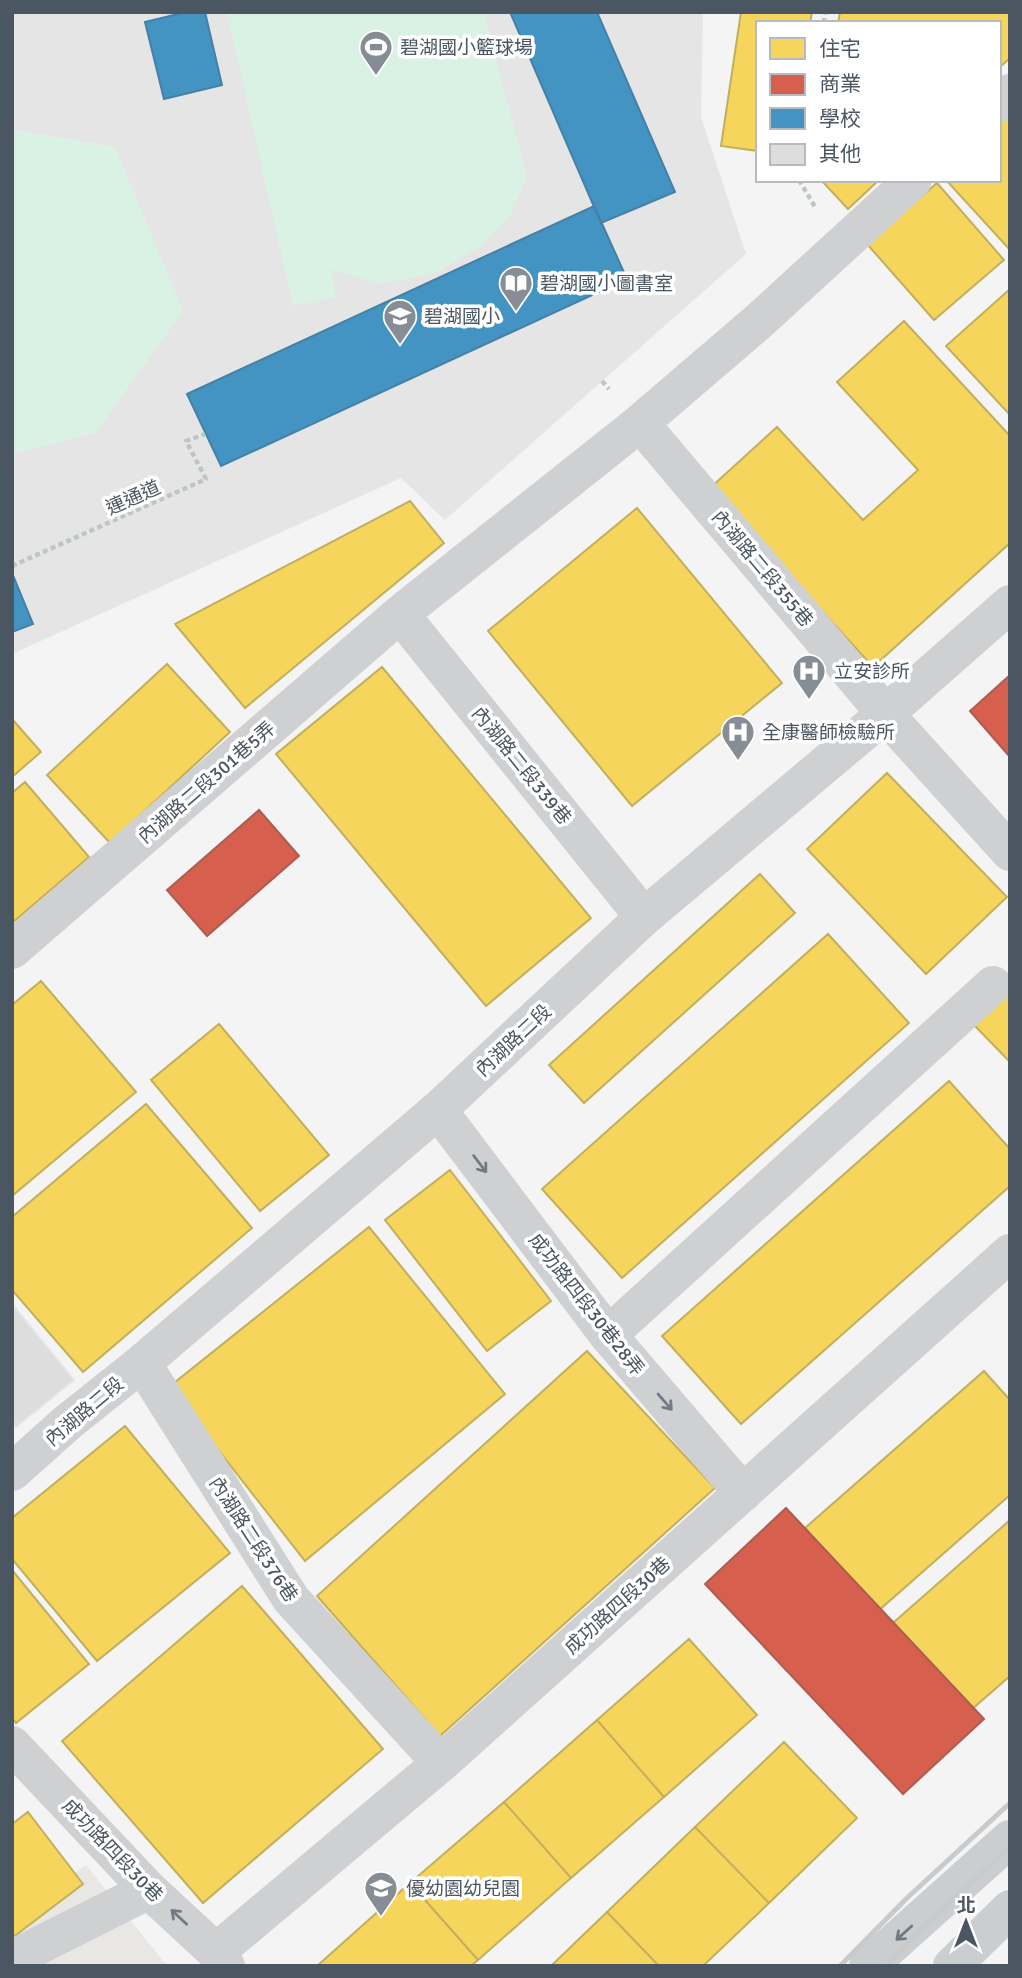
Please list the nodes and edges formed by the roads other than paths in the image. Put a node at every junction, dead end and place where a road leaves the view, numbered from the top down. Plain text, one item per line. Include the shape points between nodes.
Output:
1 (911, 182) edge
2 (640, 423) junction
3 (1010, 604) edge
4 (400, 614) junction
5 (885, 713) junction
6 (1010, 852) edge
7 (644, 917) junction
8 (12, 950) edge
9 (993, 985) dead end
10 (438, 1110) junction
11 (1007, 1260) edge
12 (608, 1335) junction
13 (142, 1363) junction
14 (12, 1472) edge
15 (743, 1493) junction
16 (12, 1745) edge
17 (441, 1763) junction
18 (1010, 1839) edge
19 (149, 1890) junction
20 (1010, 1909) edge
21 (221, 1959) edge
22 (12, 1962) edge
23 (868, 1966) edge
24 (952, 1966) edge

1 - 2 street, 內湖路二段301巷5弄
2 - 4 street, 內湖路二段301巷5弄
2 - 5 street, 內湖路二段355巷
3 - 5 street, 內湖路二段
4 - 7 street, 內湖路二段339巷
4 - 8 street, 內湖路二段301巷5弄
5 - 6 street, 內湖路二段355巷
5 - 7 street, 內湖路二段
7 - 10 street, 內湖路二段
9 - 12 street
10 -> 12 street, 成功路四段30巷28弄
10 - 13 street, 內湖路二段
11 - 15 street, 成功路四段30巷
12 -> 15 street, 成功路四段30巷28弄
13 - 14 street, 內湖路二段
13 - 17 street, 內湖路二段376巷 via 290,1599
15 - 17 street, 成功路四段30巷
16 - 19 street, 成功路四段30巷
17 - 21 street, 成功路四段30巷
18 -> 23 main road
21 -> 19 street, 成功路四段30巷
19 - 22 street
20 - 24 main road

